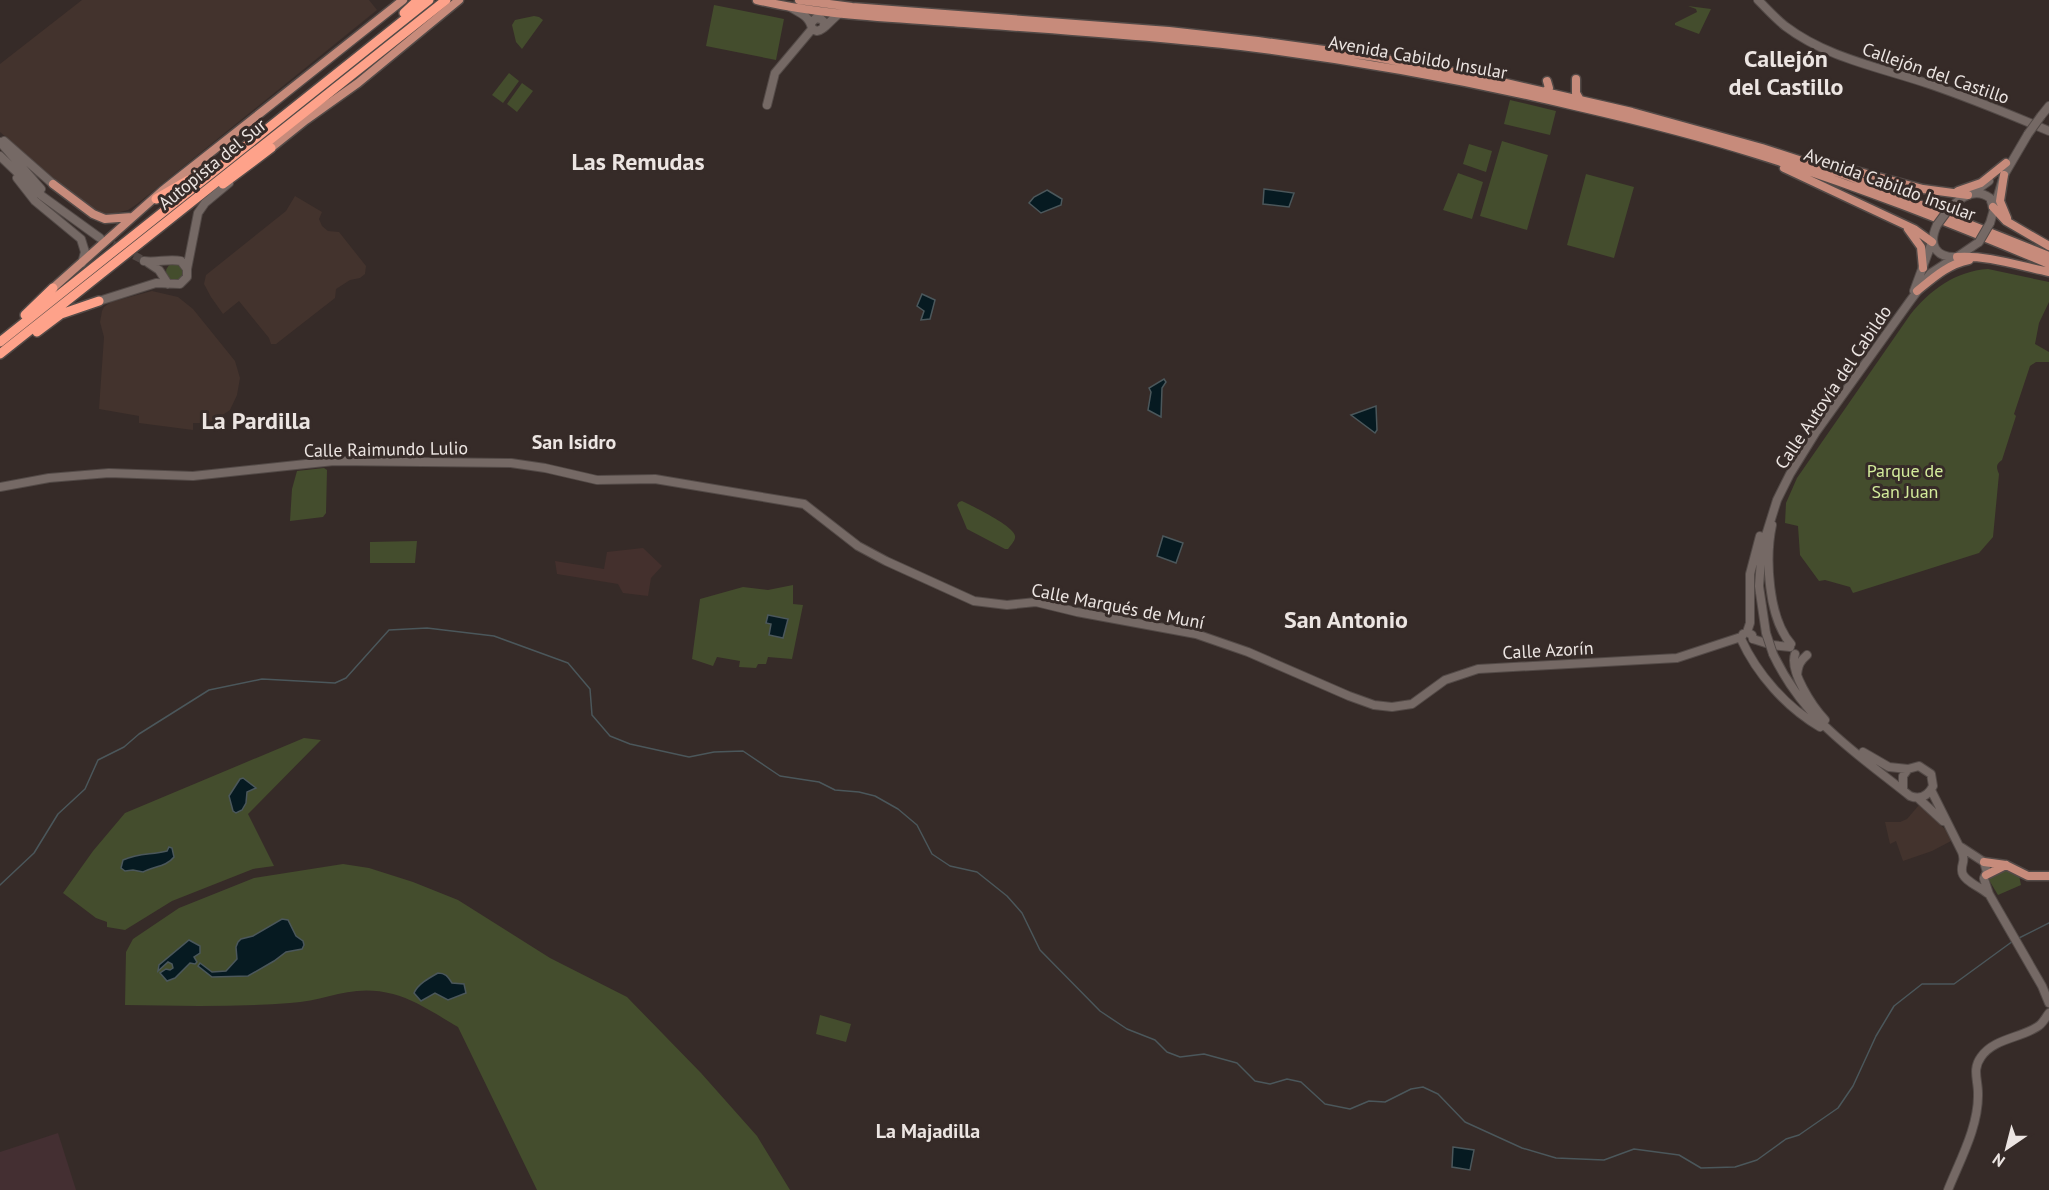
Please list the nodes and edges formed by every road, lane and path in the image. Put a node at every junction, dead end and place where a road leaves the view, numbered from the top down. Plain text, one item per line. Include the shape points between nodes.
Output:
1 (403, 0) edge
2 (418, 0) edge
3 (429, 0) edge
4 (446, 0) edge
5 (459, 0) edge
6 (757, 0) edge
7 (799, 0) edge
8 (1758, 0) edge
9 (788, 7) junction
10 (839, 14) junction
11 (812, 26) junction
12 (1576, 79) dead end
13 (1547, 81) dead end
14 (317, 89) junction
15 (1567, 90) dead end
16 (1544, 92) junction
17 (1580, 100) junction
18 (767, 105) dead end
19 (2049, 105) edge
20 (2049, 131) edge
21 (0, 140) edge
22 (271, 148) junction
23 (2018, 149) junction
24 (1758, 150) junction
25 (236, 153) junction
26 (0, 156) edge
27 (2006, 163) junction
28 (10, 166) junction
29 (2004, 175) junction
30 (53, 184) joint
31 (1942, 193) junction
32 (1969, 194) junction
33 (156, 199) junction
34 (1994, 207) junction
35 (132, 216) junction
36 (77, 222) junction
37 (1904, 225) junction
38 (2015, 227) junction
39 (154, 232) junction
40 (100, 238) tunnel mouth
41 (1932, 242) junction
42 (2049, 246) edge
43 (2049, 256) edge
44 (1955, 257) junction
45 (1982, 258) junction
46 (81, 263) junction
47 (2049, 264) edge
48 (1923, 268) junction
49 (187, 269) junction
50 (2049, 272) edge
51 (168, 284) junction
52 (53, 288) joint
53 (1917, 291) junction
54 (99, 301) joint
55 (1910, 301) junction
56 (0, 336) edge
57 (0, 342) edge
58 (0, 354) edge
59 (0, 361) edge
60 (0, 487) edge
61 (700, 488) joint
62 (1777, 500) junction
63 (1744, 637) junction
64 (1792, 648) junction
65 (1807, 656) dead end
66 (1797, 676) junction
67 (1403, 707) joint
68 (1820, 723) junction
69 (1829, 732) junction
70 (1842, 739) junction
71 (1908, 769) junction
72 (1903, 789) junction
73 (1931, 790) junction
74 (1918, 798) junction
75 (1950, 829) junction
76 (1959, 846) junction
77 (1980, 860) junction
78 (1964, 864) junction
79 (2006, 865) junction
80 (2049, 876) edge
81 (1985, 877) junction
82 (1975, 883) junction
83 (1989, 894) junction
84 (2047, 995) edge
85 (2047, 1016) edge
86 (1948, 1190) edge

1 - 33 main road
2 - 14 highway
3 - 14 highway, Autopista del Sur
4 - 39 highway, Autopista del Sur
5 - 22 main road
6 - 9 main road, Avenida Cabildo Insular
7 - 16 main road, Avenida Cabildo Insular via 1258,41 1375,57
8 - 20 street, Callejón del Castillo via 1779,21 1812,44 2000,109
9 - 10 main road, Avenida Cabildo Insular
9 - 11 street via 807,17
10 - 11 street via 824,27 821,19 814,19
10 - 24 main road, Avenida Cabildo Insular via 1173,39 1334,58 1478,84
11 - 18 street via 775,73
12 - 17 main road
13 - 16 main road via 1549,88
14 - 25 highway, Autopista del Sur
15 - 17 main road
16 - 17 main road, Avenida Cabildo Insular
17 - 24 main road, Avenida Cabildo Insular
19 - 23 street, bridge
21 - 30 street
21 - 36 street via 35,184
22 - 39 highway
22 - 49 street via 205,203 195,223
23 - 27 street
23 - 29 street
24 - 31 main road
24 - 37 main road
24 - 43 main road, Avenida Cabildo Insular via 1848,176
24 - 47 main road, Avenida Cabildo Insular
25 - 33 highway
25 - 57 highway, Autopista del Sur
26 - 28 street
27 - 31 main road via 1981,183
27 - 32 street via 1984,186
28 - 36 street
28 - 46 street via 36,201 81,239 85,252
29 - 34 street
29 - 38 main road via 2000,201
30 - 35 main road via 105,219
31 - 32 main road
32 - 34 street via 1985,195
32 - 41 street, bridge via 1948,210 1937,225
33 - 35 main road
34 - 38 main road
34 - 44 street, bridge via 1979,242
35 - 46 main road
36 - 40 street
37 - 41 main road
37 - 48 main road via 1921,246
38 - 42 main road
39 - 58 highway, Autopista del Sur
41 - 44 street via 1939,253
41 - 48 street, Calle Autovía del Cabildo
44 - 45 main road
44 - 53 street, Calle Autovía del Cabildo via 1932,273
45 - 50 main road
45 - 53 main road via 1961,261
46 - 52 main road
48 - 55 street, Calle Autovía del Cabildo
49 - 51 street via 183,283
49 - 51 street via 177,260 143,260 159,270
51 - 54 street via 156,283
52 - 56 highway
53 - 55 street, Calle Autovía del Cabildo
54 - 59 highway via 61,314
55 - 62 street, Calle Autovía del Cabildo via 1816,432
60 - 61 street, Calle Raimundo Lulio via 109,473 193,476 334,461 521,464 597,480 655,479
61 - 67 street, Calle Marqués de Muní via 804,504 858,546 974,601 1007,605 1036,602 1196,633 1374,705
62 - 63 street via 1754,552 1750,622
62 - 64 street via 1769,543 1771,588 1777,619
62 - 68 street, Calle Autovía del Cabildo, bridge via 1760,561 1760,599 1766,633 1793,691
63 - 64 street via 1751,634 1753,639
63 - 67 street, Calle Azorín via 1677,658 1478,669 1445,681
63 - 69 street via 1765,677 1784,699
64 - 66 street
65 - 66 street via 1798,666
66 - 70 street via 1820,716
68 - 69 street, Calle Autovía del Cabildo
68 - 70 street, Calle Autovía del Cabildo
69 - 72 street, Calle Autovía del Cabildo
70 - 71 street, Calle Autovía del Cabildo via 1888,766
71 - 72 street via 1903,776
71 - 73 street via 1919,766 1928,770 1933,778
72 - 74 street
73 - 74 street
73 - 75 street
74 - 75 street
75 - 76 street
76 - 77 street
76 - 78 street
77 - 78 street via 1969,859
77 - 79 main road
77 - 81 street via 1987,868
78 - 82 street via 1964,878
79 - 80 main road via 2028,876
79 - 81 main road
81 - 82 street
81 - 83 street
82 - 83 street
83 - 84 street
84 - 85 street
85 - 86 street via 2037,1028 1990,1047 1982,1055 1977,1064 1974,1122

